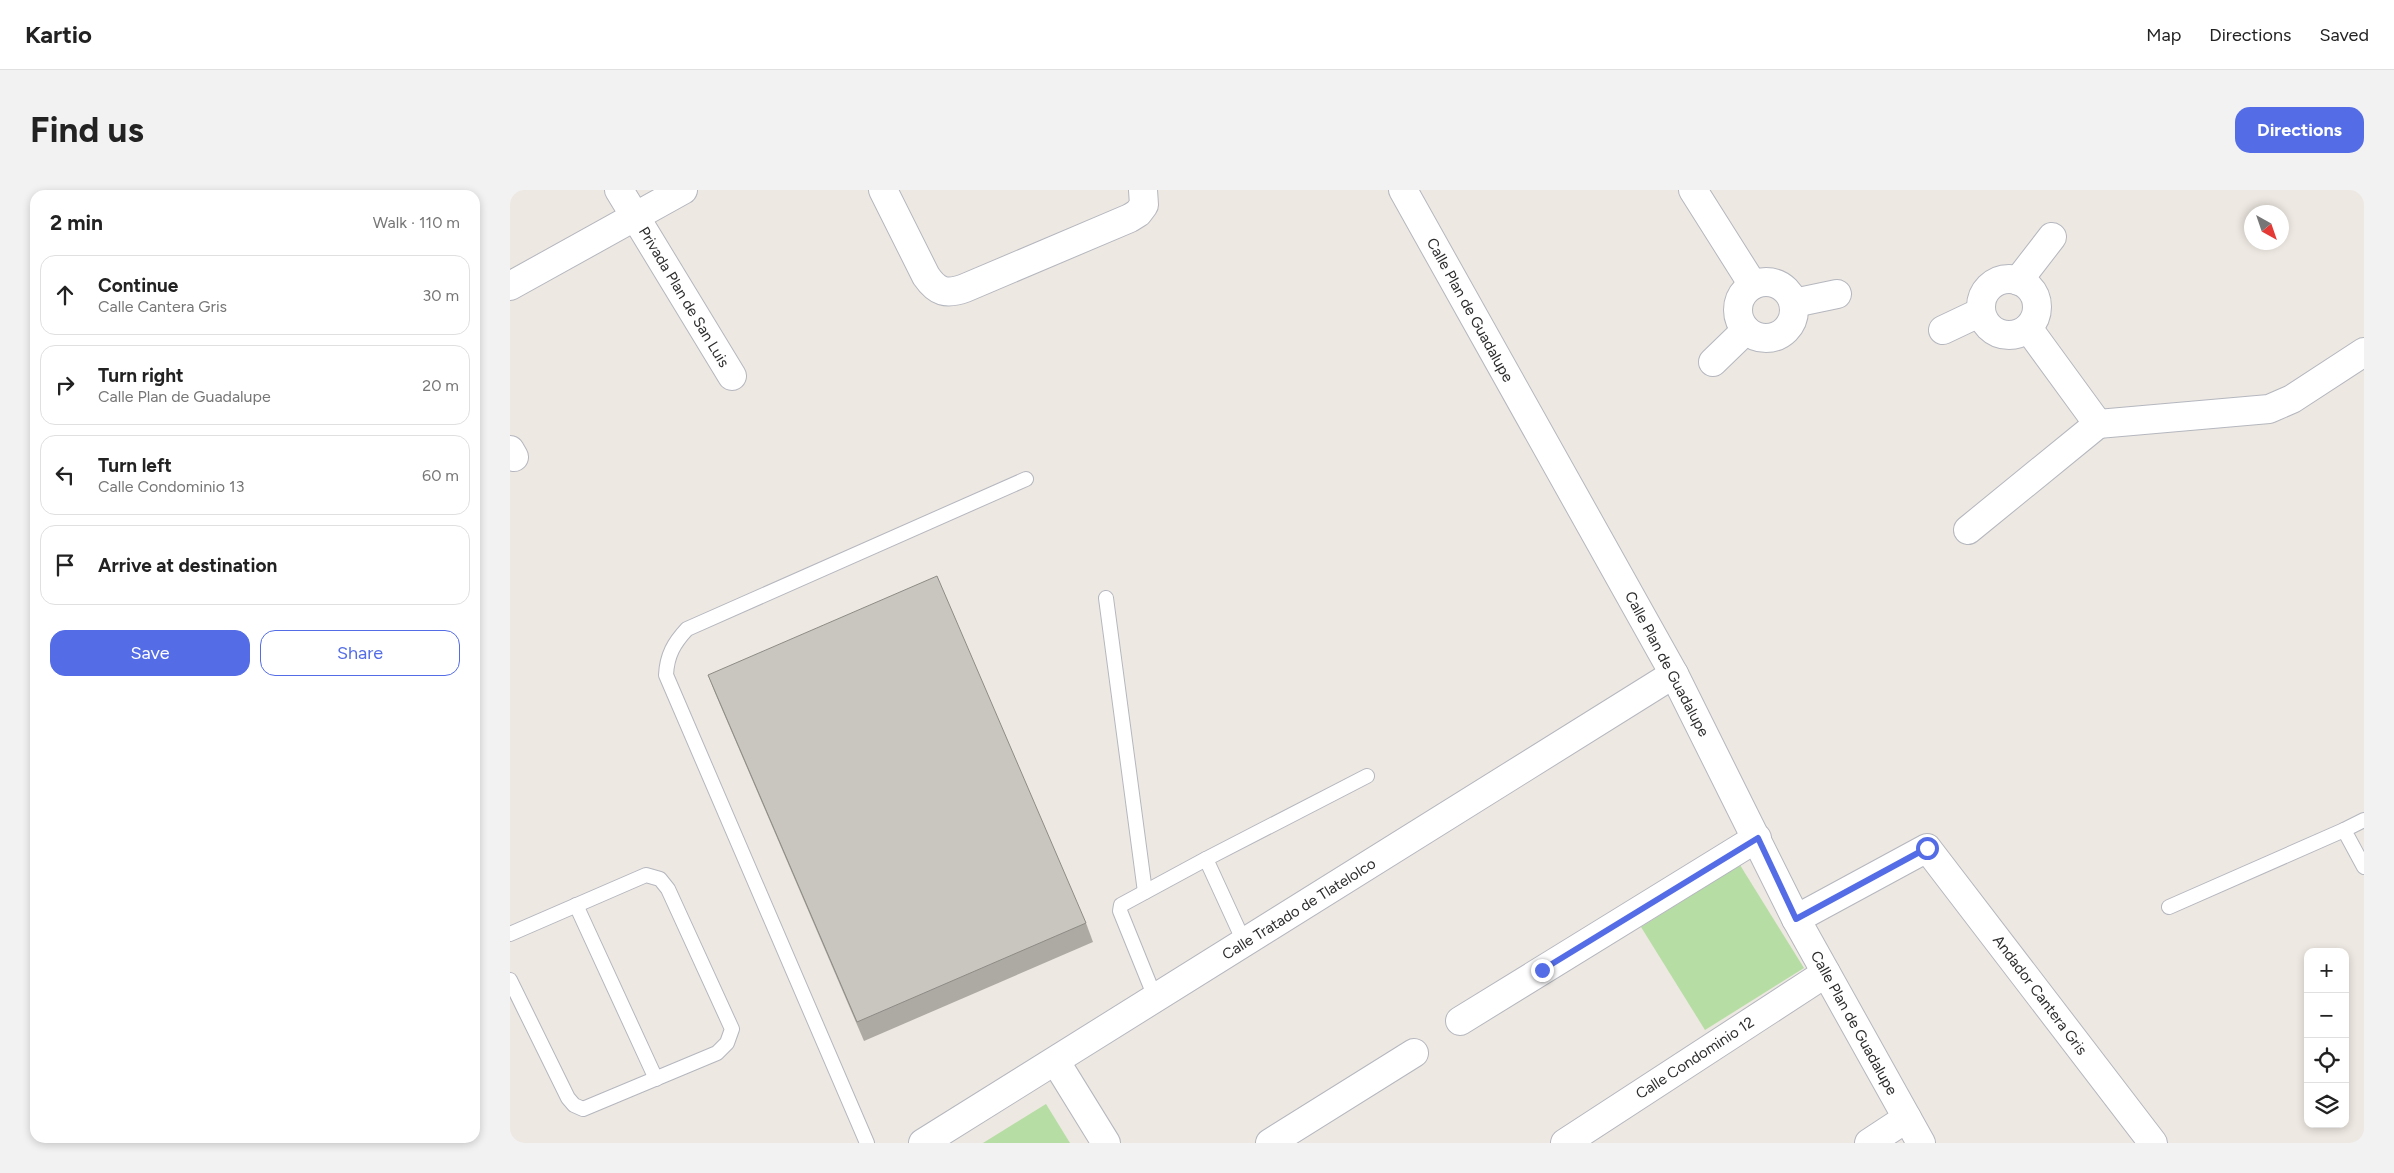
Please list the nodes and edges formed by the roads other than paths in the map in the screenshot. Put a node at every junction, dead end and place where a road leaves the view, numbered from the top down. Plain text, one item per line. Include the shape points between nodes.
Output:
1 (620, 190) edge
2 (683, 190) edge
3 (883, 190) edge
4 (1403, 190) edge
5 (1693, 190) edge
6 (1143, 197) edge
7 (636, 217) junction
8 (2052, 237) dead end
9 (2018, 281) junction
10 (1753, 285) junction
11 (510, 286) edge
12 (1837, 294) dead end
13 (1794, 303) junction
14 (1981, 312) junction
15 (2028, 328) junction
16 (1746, 330) junction
17 (1942, 330) dead end
18 (2364, 352) edge
19 (1713, 362) dead end
20 (732, 376) dead end
21 (2098, 424) junction
22 (1026, 479) dead end
23 (1968, 530) dead end
24 (1106, 598) dead end
25 (1674, 674) junction
26 (1367, 776) dead end
27 (2364, 820) edge
28 (2344, 830) junction
29 (1758, 838) junction
30 (1206, 859) junction
31 (2364, 867) edge
32 (1145, 892) junction
33 (576, 905) junction
34 (2169, 907) dead end
35 (1796, 919) junction
36 (510, 934) edge
37 (1245, 944) junction
38 (1826, 973) junction
39 (510, 980) edge
40 (1156, 1000) junction
41 (1460, 1021) dead end
42 (1414, 1053) dead end
43 (1056, 1062) junction
44 (656, 1079) junction
45 (1907, 1118) junction
46 (866, 1143) edge
47 (924, 1143) edge
48 (1106, 1143) edge
49 (1270, 1143) edge
50 (1565, 1143) edge
51 (1869, 1143) edge
52 (1921, 1143) edge
53 (2153, 1143) edge

1 - 7 street, Privada Plan de San Luis
2 - 7 street
3 - 6 street via 926,276 942,292 965,288 1130,218 1138,213
4 - 25 street, Calle Plan de Guadalupe
5 - 10 street
7 - 11 street
7 - 20 street, Privada Plan de San Luis
8 - 9 street
9 - 14 street via 1996,282 1987,290
9 - 15 street via 2030,288 2037,302 2036,316
10 - 13 street via 1776,283
10 - 16 street via 1739,302 1738,315
12 - 13 street
13 - 16 street via 1794,313 1785,331 1768,338 1755,336
14 - 15 street via 1987,326 2000,334 2015,335
14 - 17 street
15 - 21 street
16 - 19 street
18 - 21 street via 2292,399 2269,409
21 - 23 street
22 - 46 lane via 687,629 670,651 666,664 666,675
24 - 32 lane
25 - 29 street, Calle Plan de Guadalupe
25 - 37 street, Calle Tratado de Tlatelolco
26 - 30 lane
27 - 28 lane
28 - 31 lane
28 - 34 lane
29 - 35 street, Calle Plan de Guadalupe
29 - 41 street
30 - 32 lane
30 - 37 lane
32 - 40 lane via 1121,905 1120,911
33 - 36 lane
33 - 44 lane
33 - 44 lane via 646,875 660,878 668,889 732,1029 727,1043 717,1053
35 - 38 street, Calle Plan de Guadalupe
35 - 53 street, Andador Cantera Gris via 1927,848
37 - 40 street, Calle Tratado de Tlatelolco
38 - 45 street, Calle Plan de Guadalupe
38 - 50 street, Calle Condominio 12
39 - 44 lane via 574,1105 583,1109
40 - 43 street, Calle Tratado de Tlatelolco
42 - 49 street
43 - 47 street, Calle Tratado de Tlatelolco
43 - 48 street
45 - 51 street
45 - 52 street, Calle Plan de Guadalupe

